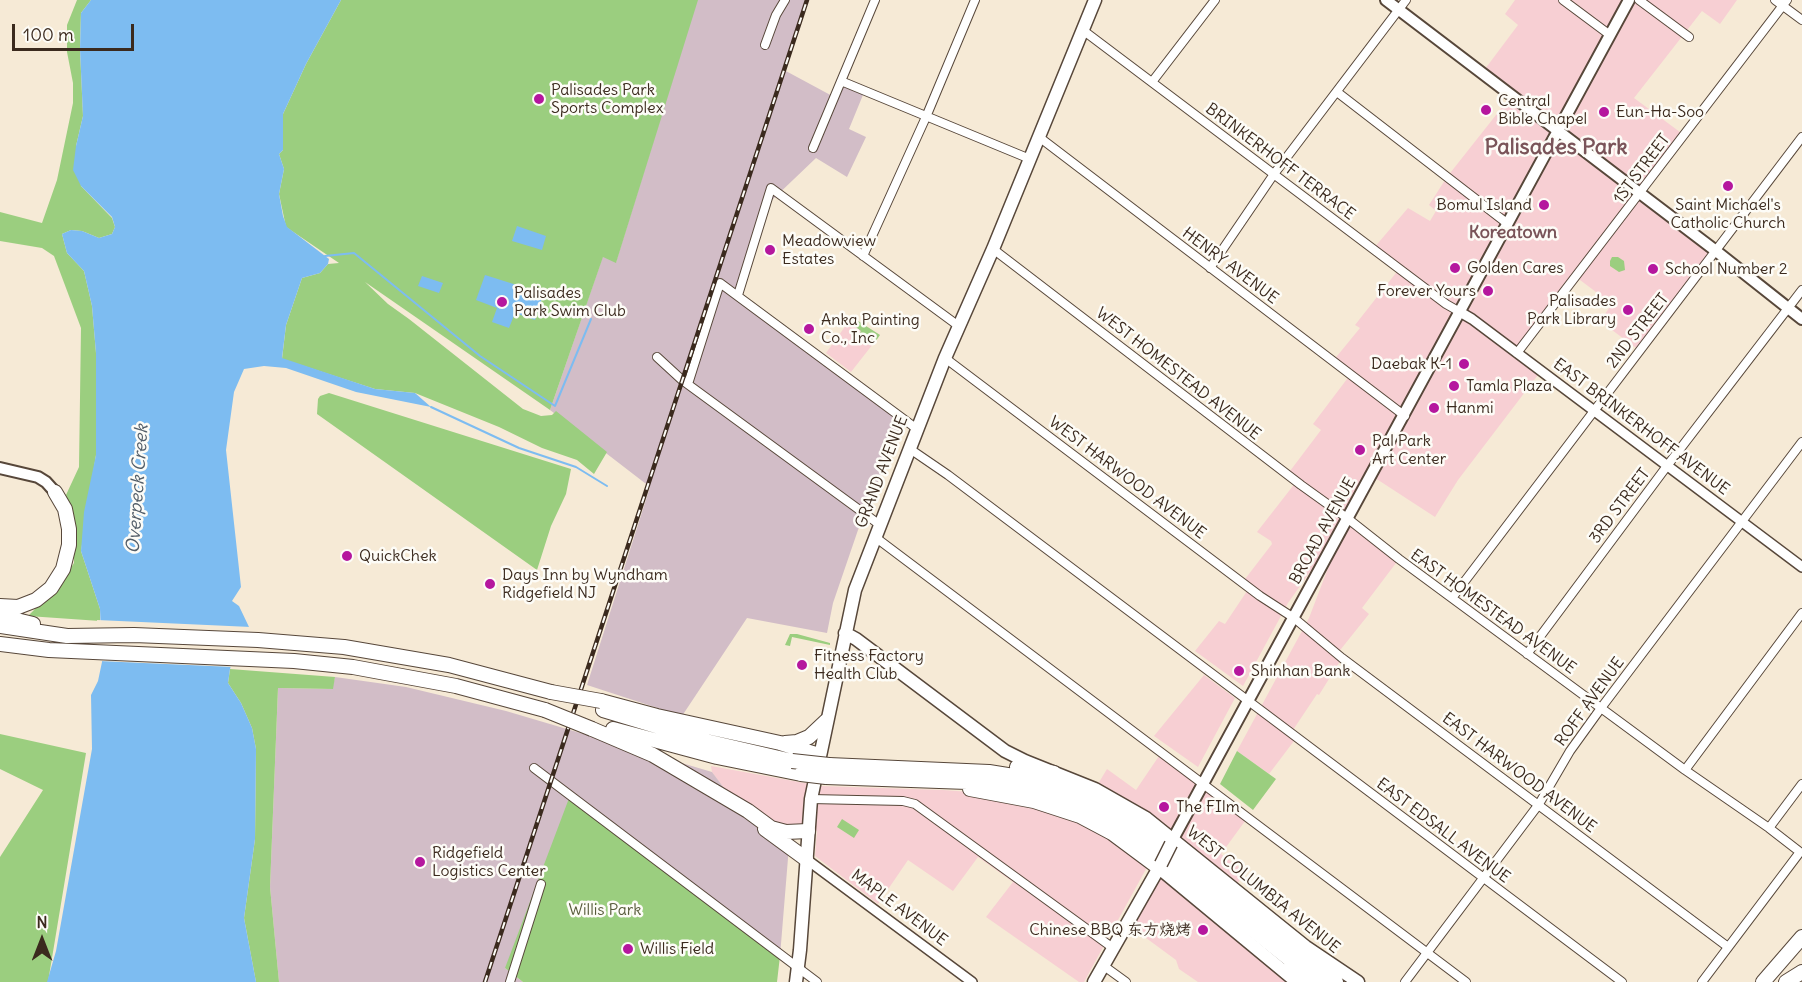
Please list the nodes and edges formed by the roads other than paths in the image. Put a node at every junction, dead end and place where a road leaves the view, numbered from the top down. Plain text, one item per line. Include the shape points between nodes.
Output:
1 (785, 0) edge
2 (875, 0) edge
3 (975, 0) edge
4 (1095, 0) edge
5 (1215, 0) edge
6 (1386, 0) edge
7 (1406, 0) edge
8 (1563, 0) edge
9 (1629, 0) edge
10 (1639, 0) edge
11 (1775, 0) edge
12 (1785, 3) edge
13 (1399, 10) junction
14 (1802, 20) edge
15 (1083, 31) junction
16 (1610, 35) junction
17 (1689, 37) dead end
18 (765, 45) dead end
19 (841, 81) junction
20 (1152, 82) junction
21 (1337, 92) junction
22 (926, 117) junction
23 (1558, 131) junction
24 (1039, 136) junction
25 (1802, 136) edge
26 (813, 148) dead end
27 (1030, 159) junction
28 (1274, 174) junction
29 (1640, 193) junction
30 (1508, 224) junction
31 (993, 249) junction
32 (1716, 251) junction
33 (863, 256) junction
34 (1210, 268) junction
35 (1802, 290) edge
36 (738, 295) junction
37 (1788, 309) junction
38 (1460, 312) junction
39 (1802, 320) edge
40 (960, 327) junction
41 (1517, 353) junction
42 (657, 357) dead end
43 (945, 358) junction
44 (688, 384) junction
45 (1593, 410) junction
46 (1405, 416) junction
47 (917, 429) junction
48 (1802, 442) edge
49 (910, 449) junction
50 (1667, 466) junction
51 (0, 468) edge
52 (55, 492) joint
53 (1347, 518) junction
54 (1742, 522) junction
55 (880, 525) junction
56 (875, 537) junction
57 (1802, 567) edge
58 (1452, 598) junction
59 (0, 606) edge
60 (1802, 613) edge
61 (0, 616) edge
62 (1294, 618) junction
63 (0, 626) edge
64 (68, 631) junction
65 (845, 633) junction
66 (0, 644) edge
67 (1527, 654) junction
68 (1248, 700) junction
69 (600, 705) junction
70 (1601, 708) junction
71 (826, 721) junction
72 (593, 726) junction
73 (780, 743) junction
74 (825, 765) junction
75 (902, 767) junction
76 (534, 768) dead end
77 (1685, 770) junction
78 (1054, 773) junction
79 (911, 779) junction
80 (1204, 783) junction
81 (1802, 784) edge
82 (726, 798) junction
83 (811, 799) junction
84 (1539, 804) junction
85 (1769, 828) junction
86 (808, 831) junction
87 (1172, 842) junction
88 (806, 859) junction
89 (1160, 866) junction
90 (1482, 877) junction
91 (541, 884) dead end
92 (1802, 938) edge
93 (1728, 947) junction
94 (1113, 948) junction
95 (1428, 953) junction
96 (1104, 966) junction
97 (798, 968) junction
98 (1286, 971) joint
99 (1802, 972) edge
100 (510, 982) edge
101 (796, 982) edge
102 (817, 982) edge
103 (972, 982) edge
104 (1094, 982) edge
105 (1126, 982) edge
106 (1298, 982) edge
107 (1318, 982) edge
108 (1336, 982) edge
109 (1359, 982) edge
110 (1405, 982) edge
111 (1466, 982) edge
112 (1622, 982) edge
113 (1702, 982) edge
114 (1763, 982) edge
115 (1786, 982) edge

1 - 18 street
2 - 19 street
3 - 22 street
4 - 15 main road, GRAND AVENUE
5 - 20 street
6 - 13 main road
7 - 13 street
8 - 16 street
9 - 16 main road, BROAD AVENUE
10 - 17 street
11 - 12 street
12 - 14 street
12 - 29 street, 1ST STREET
13 - 21 street
13 - 23 main road
15 - 20 street, BRINKERHOFF TERRACE
15 - 24 main road, GRAND AVENUE
16 - 23 main road, BROAD AVENUE
19 - 22 street
19 - 26 street
20 - 28 street, BRINKERHOFF TERRACE
21 - 28 street
21 - 30 street
22 - 27 street
22 - 33 street
23 - 29 main road
23 - 30 main road, BROAD AVENUE
24 - 27 main road, GRAND AVENUE
24 - 34 street, HENRY AVENUE
25 - 32 street, 2ND STREET
27 - 31 main road, GRAND AVENUE
28 - 34 street
28 - 38 street, BRINKERHOFF TERRACE
29 - 32 main road
29 - 41 street, 1ST STREET
30 - 38 main road, BROAD AVENUE
31 - 40 main road, GRAND AVENUE
31 - 53 street, WEST HOMESTEAD AVENUE
32 - 37 main road
32 - 45 street, 2ND STREET
33 - 36 street via 771,188
33 - 40 street
34 - 46 street, HENRY AVENUE
35 - 37 street, 3RD STREET
36 - 44 street via 720,282
36 - 47 street
37 - 39 main road
37 - 50 street, 3RD STREET
38 - 41 street, EAST BRINKERHOFF AVENUE
38 - 46 main road, BROAD AVENUE
40 - 43 main road, GRAND AVENUE
41 - 45 street, EAST BRINKERHOFF AVENUE
42 - 44 street
43 - 47 main road, GRAND AVENUE
43 - 62 street, WEST HARWOOD AVENUE
44 - 55 street
45 - 50 street, EAST BRINKERHOFF AVENUE
45 - 58 street, 2ND STREET
46 - 53 main road, BROAD AVENUE
47 - 49 main road, GRAND AVENUE
48 - 54 street, ROFF AVENUE
49 - 55 main road, GRAND AVENUE
49 - 68 street, EAST EDSALL AVENUE
50 - 54 street, EAST BRINKERHOFF AVENUE
50 - 67 street, 3RD STREET
51 - 52 main road via 38,477
52 - 59 highway via 69,529 63,568 51,588 36,600 18,607
53 - 58 street, EAST HOMESTEAD AVENUE
53 - 62 main road, BROAD AVENUE
54 - 57 street, EAST BRINKERHOFF AVENUE
54 - 70 street, ROFF AVENUE
55 - 56 main road, GRAND AVENUE
56 - 65 main road, GRAND AVENUE via 855,590
56 - 80 street
58 - 67 street, EAST HOMESTEAD AVENUE
60 - 77 street
61 - 64 highway
62 - 68 main road, BROAD AVENUE
62 - 84 street, EAST HARWOOD AVENUE
63 - 64 highway via 33,632
64 - 69 highway, bridge via 315,644 397,655 478,671
65 - 71 main road, GRAND AVENUE
65 - 78 main road, WEST COLUMBIA AVENUE via 1005,751
66 - 72 highway, bridge via 324,664 403,675 485,693
67 - 70 street, EAST HOMESTEAD AVENUE
68 - 80 main road, BROAD AVENUE
68 - 90 street, EAST EDSALL AVENUE
69 - 73 highway
69 - 74 highway, bridge via 678,733
70 - 77 street, EAST HOMESTEAD AVENUE
70 - 84 street, ROFF AVENUE
71 - 73 highway via 805,739
71 - 74 main road, GRAND AVENUE
72 - 74 highway, bridge via 801,774
72 - 82 highway
73 - 74 highway
74 - 75 highway
74 - 79 highway
74 - 83 main road, GRAND AVENUE
75 - 78 highway via 988,763
75 - 108 highway via 1020,776 1061,787 1102,805 1152,837
76 - 97 street
77 - 85 street, EAST HOMESTEAD AVENUE
78 - 87 main road, WEST COLUMBIA AVENUE via 1114,799 1146,818
79 - 89 highway via 1058,807 1090,820
79 - 107 highway via 1010,785 1053,795 1093,812 1143,842
80 - 87 main road, BROAD AVENUE
80 - 95 street
81 - 85 street
82 - 86 highway via 774,829
82 - 88 highway
83 - 86 main road, GRAND AVENUE
83 - 94 street via 903,801 917,806
84 - 90 street, ROFF AVENUE
84 - 93 street, EAST HARWOOD AVENUE
85 - 93 street, EAST HOMESTEAD AVENUE via 1800,852
86 - 88 main road, GRAND AVENUE
87 - 89 main road, BROAD AVENUE, bridge
87 - 109 main road, WEST COLUMBIA AVENUE via 1306,947
88 - 97 main road, GRAND AVENUE
88 - 103 street, MAPLE AVENUE
89 - 94 main road, BROAD AVENUE
89 - 98 main road
90 - 95 street, ROFF AVENUE
90 - 112 street, EAST EDSALL AVENUE
91 - 100 street
92 - 114 highway
93 - 113 street
94 - 96 main road, BROAD AVENUE
95 - 110 street, ROFF AVENUE
95 - 111 street
96 - 104 main road, BROAD AVENUE
96 - 105 street
97 - 101 main road, GRAND AVENUE
97 - 102 street
98 - 106 highway
99 - 115 highway

